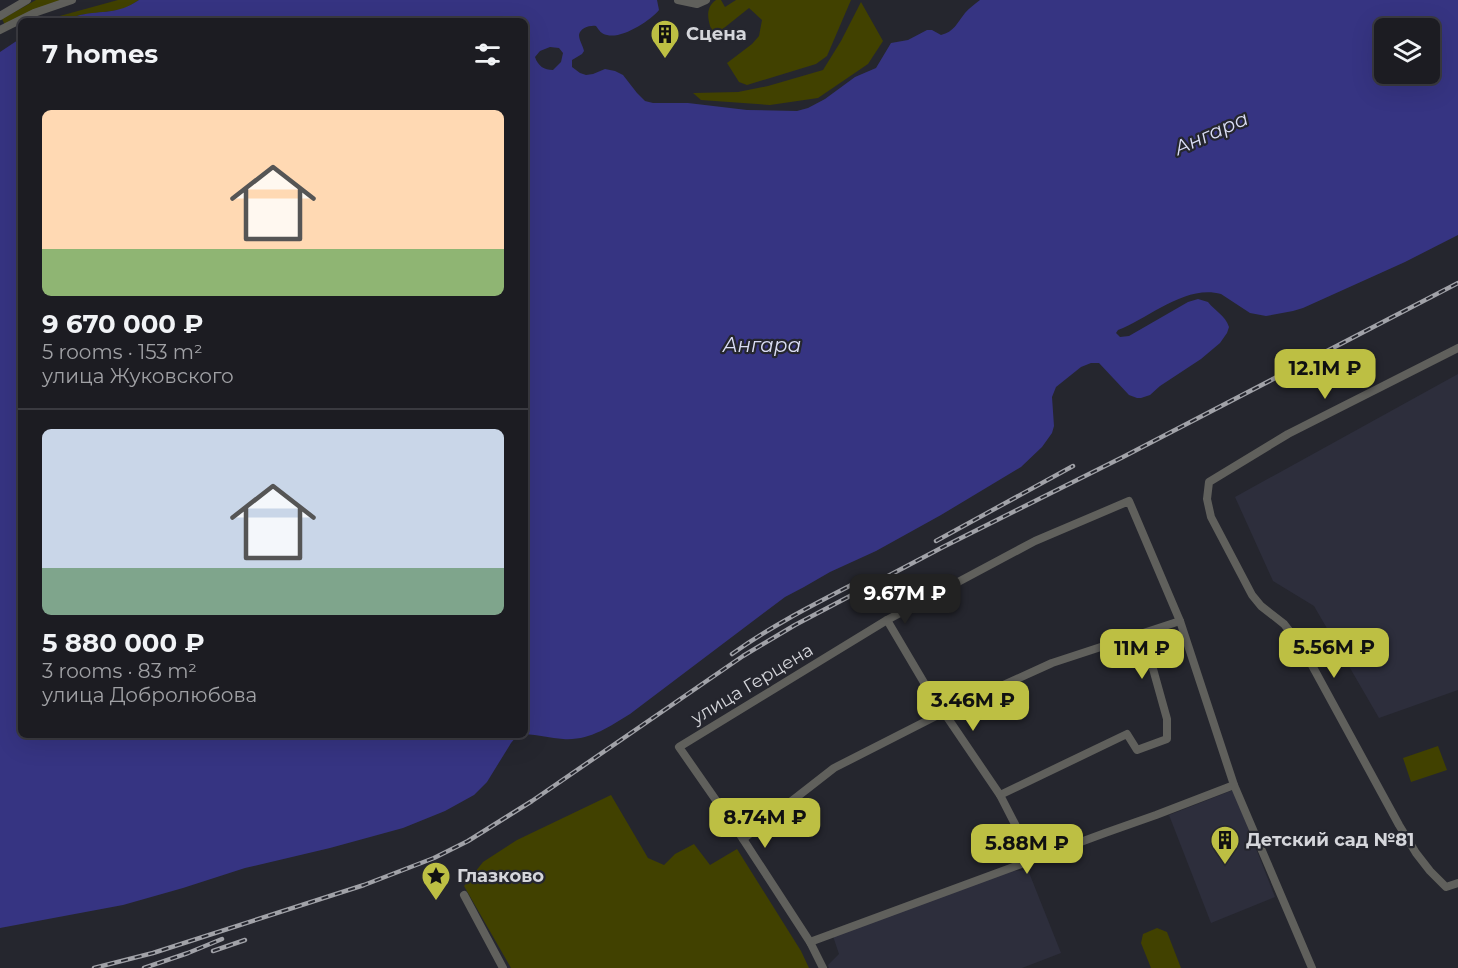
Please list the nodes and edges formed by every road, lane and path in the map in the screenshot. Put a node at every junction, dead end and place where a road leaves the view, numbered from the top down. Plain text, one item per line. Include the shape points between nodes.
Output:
1 (27, 0) edge
2 (72, 0) edge
3 (678, 0) edge
4 (706, 0) edge
5 (0, 16) edge
6 (24, 18) edge
7 (18, 21) edge
8 (0, 30) edge
9 (1458, 348) edge
10 (887, 620) junction
11 (1180, 621) junction
12 (1143, 633) junction
13 (944, 712) junction
14 (1234, 785) junction
15 (999, 795) junction
16 (743, 839) junction
17 (1033, 859) junction
18 (1458, 883) edge
19 (464, 895) dead end
20 (810, 942) junction
21 (503, 968) edge
22 (823, 968) edge
23 (1312, 968) edge

1 - 5 street
2 - 6 street
3 - 4 street via 697,4
7 - 8 street
9 - 18 street via 1288,434 1209,482 1207,499 1211,517 1252,595 1302,647 1416,853 1446,887
10 - 11 street, улица Герцена via 1035,541 1130,501
10 - 13 street
10 - 16 street, улица Герцена via 679,747
11 - 12 street
11 - 14 street
12 - 13 street via 1052,663
12 - 15 street via 1167,719 1167,739 1137,750 1127,734
13 - 15 street
13 - 16 street via 834,768
14 - 17 street
14 - 23 street
15 - 17 street
16 - 20 street
17 - 20 street
19 - 21 street
20 - 22 street

